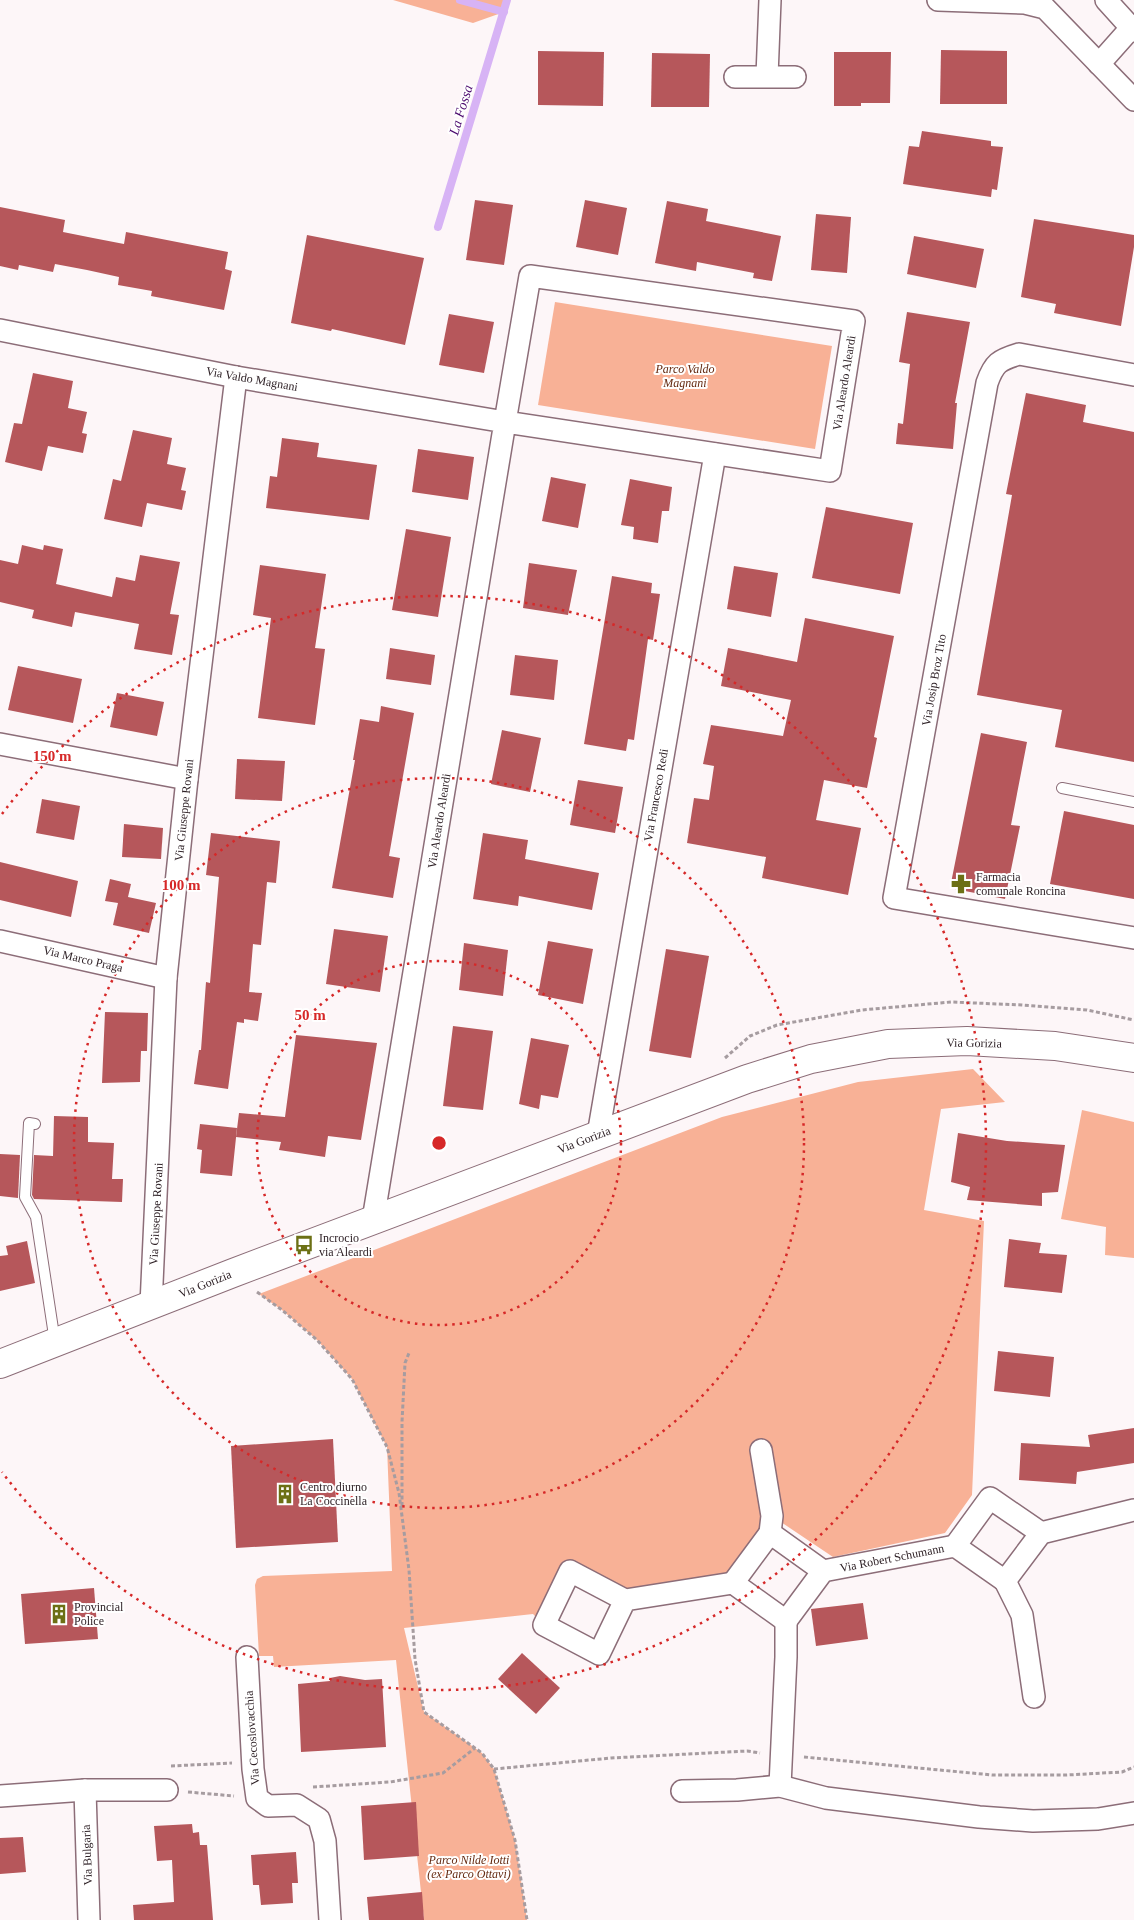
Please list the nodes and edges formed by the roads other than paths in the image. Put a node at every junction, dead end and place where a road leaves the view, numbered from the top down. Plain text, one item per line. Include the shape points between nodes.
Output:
1 (770, 0) edge
2 (938, 0) edge
3 (1106, 0) edge
4 (1133, 29) edge
5 (1099, 64) junction
6 (767, 76) junction
7 (735, 77) dead end
8 (795, 77) dead end
9 (1134, 100) edge
10 (0, 330) edge
11 (1134, 375) edge
12 (236, 377) junction
13 (506, 422) junction
14 (715, 454) junction
15 (0, 744) edge
16 (187, 779) junction
17 (1062, 788) dead end
18 (1134, 802) edge
19 (1134, 938) edge
20 (0, 940) edge
21 (166, 978) junction
22 (1134, 1058) edge
23 (35, 1124) dead end
24 (598, 1135) junction
25 (373, 1220) junction
26 (151, 1305) junction
27 (55, 1343) junction
28 (0, 1364) edge
29 (761, 1450) dead end
30 (1134, 1510) edge
31 (770, 1533) junction
32 (1041, 1533) junction
33 (955, 1546) junction
34 (823, 1571) junction
35 (1005, 1581) junction
36 (733, 1583) junction
37 (625, 1600) dead end
38 (786, 1621) junction
39 (247, 1657) dead end
40 (1034, 1697) dead end
41 (780, 1786) junction
42 (85, 1790) junction
43 (167, 1790) road end
44 (682, 1791) dead end
45 (0, 1796) edge
46 (1134, 1813) edge
47 (89, 1920) edge
48 (330, 1920) edge

1 - 6 street
2 - 5 street via 1025,3 1044,8
3 - 4 street
4 - 5 street
5 - 9 street
6 - 7 street
6 - 8 street
10 - 12 street, Via Valdo Magnani
11 - 19 street, Via Josip Broz Tito via 1019,354 1003,358 992,369 894,898
12 - 13 street, Via Valdo Magnani
12 - 16 street, Via Giuseppe Rovani
13 - 14 street, Via Aleardo Aleardi
13 - 14 street, Via Aleardo Aleardi via 530,276 854,321 830,471
13 - 25 street, Via Aleardo Aleardi
14 - 24 street, Via Francesco Redi
15 - 16 street
16 - 21 street, Via Giuseppe Rovani
17 - 18 lane
20 - 21 street, Via Marco Praga
21 - 26 street, Via Giuseppe Rovani
22 - 24 main road, Via Gorizia via 1055,1046 977,1042 888,1044 812,1059 747,1079
23 - 27 lane via 29,1123 25,1197 36,1217
24 - 25 main road, Via Gorizia
25 - 26 main road, Via Gorizia
26 - 27 main road, Via Gorizia
27 - 28 main road, Via Gorizia
29 - 31 street via 772,1516
30 - 32 street
31 - 34 street
31 - 36 street
32 - 33 street via 990,1498
32 - 35 street
33 - 34 street, Via Robert Schumann
33 - 35 street, Via Robert Schumann
34 - 38 street, Via Robert Schumann
35 - 40 street via 1022,1615
36 - 37 street
36 - 38 street
38 - 41 street
39 - 48 street, Via Cecoslovacchia via 257,1798 268,1806 297,1805 319,1819 325,1841
41 - 44 street
41 - 46 street via 826,1798 979,1817 1033,1821 1098,1820
42 - 43 street
42 - 45 street
42 - 47 street, Via Bulgaria

